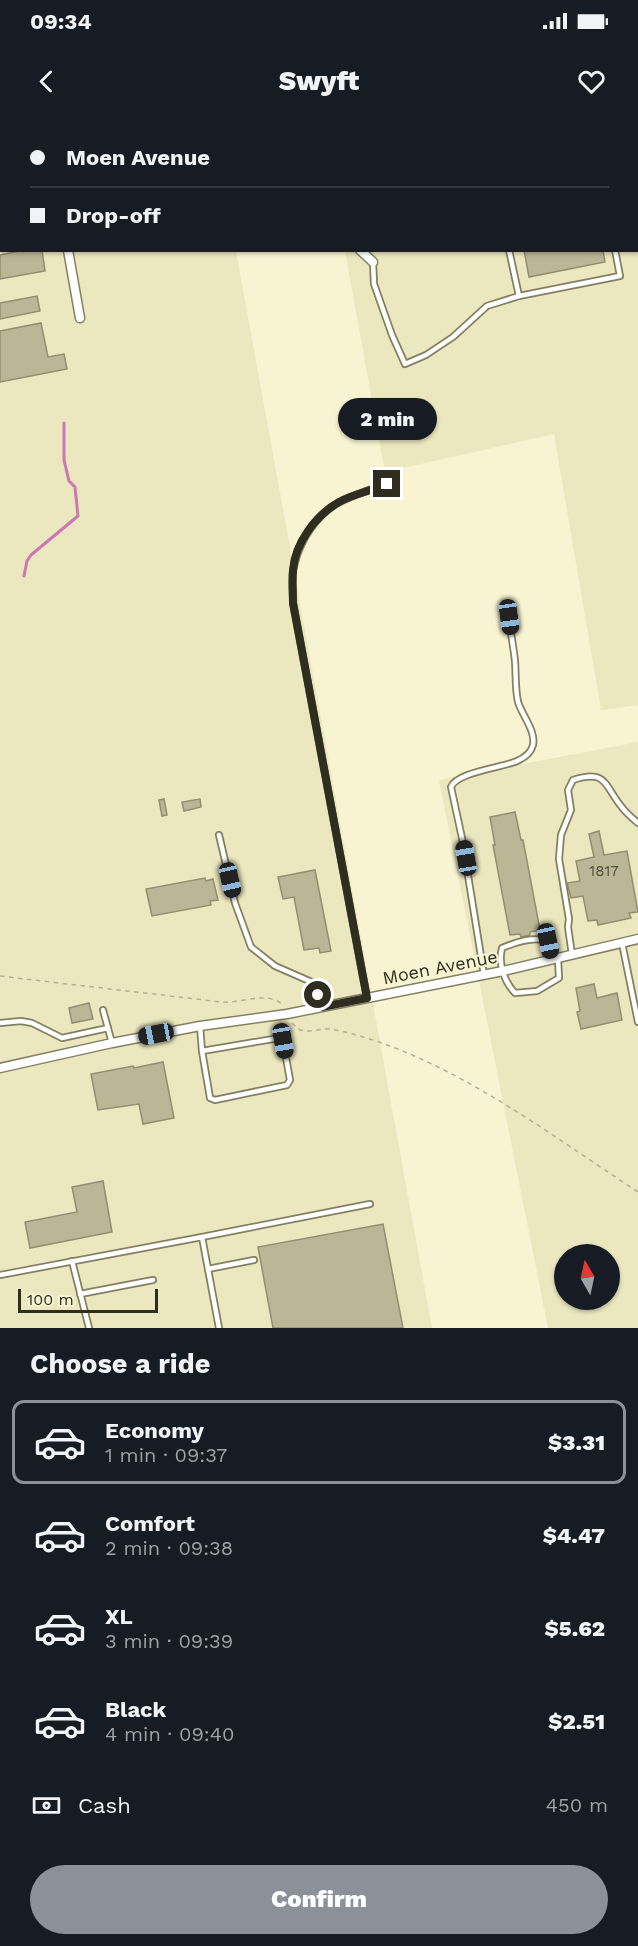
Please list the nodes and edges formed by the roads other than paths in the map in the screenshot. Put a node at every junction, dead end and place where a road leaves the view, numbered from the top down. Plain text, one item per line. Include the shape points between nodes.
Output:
1 (68, 252) edge
2 (362, 252) edge
3 (509, 252) edge
4 (615, 252) edge
5 (373, 262) joint
6 (519, 296) junction
7 (80, 318) dead end
8 (398, 479) dead end
9 (507, 606) dead end
10 (638, 823) edge
11 (219, 836) dead end
12 (638, 939) edge
13 (622, 943) junction
14 (572, 955) junction
15 (555, 959) junction
16 (503, 971) junction
17 (484, 975) junction
18 (367, 998) junction
19 (322, 1007) junction
20 (103, 1010) dead end
21 (638, 1022) edge
22 (0, 1023) edge
23 (200, 1026) junction
24 (108, 1028) junction
25 (112, 1043) junction
26 (202, 1051) junction
27 (0, 1068) edge
28 (370, 1204) dead end
29 (201, 1237) junction
30 (254, 1260) dead end
31 (72, 1261) junction
32 (208, 1269) junction
33 (0, 1275) edge
34 (153, 1280) dead end
35 (80, 1294) junction
36 (89, 1328) edge
37 (219, 1328) edge

1 - 7 street
2 - 5 street
3 - 6 lane
4 - 6 lane via 620,276
5 - 6 lane via 374,284 405,364 453,337 487,306
8 - 18 lane via 339,502 325,512 300,544 293,568 293,603
9 - 17 lane via 517,697 533,744 519,760 465,775 451,787
10 - 14 lane via 620,806 602,779 588,775 573,780 568,790 571,810 561,836 559,859
11 - 19 lane via 235,903 251,947 275,966 314,983
12 - 13 street, Moen Avenue
13 - 14 street, Moen Avenue
13 - 21 lane
14 - 15 street, Moen Avenue
15 - 16 street, Moen Avenue
15 - 16 lane via 548,941 535,938 502,948
15 - 16 lane via 559,978 537,991 515,993
16 - 17 street, Moen Avenue
17 - 18 street, Moen Avenue
18 - 19 street, Moen Avenue
19 - 23 street, Moen Avenue
20 - 24 lane
22 - 24 lane via 32,1023 62,1038
23 - 25 street, Moen Avenue
23 - 26 lane
24 - 25 lane
25 - 27 street, Moen Avenue
26 - 26 lane via 210,1098 215,1100 287,1085 290,1080 283,1041 279,1038
28 - 29 lane
29 - 31 lane
29 - 32 lane
30 - 32 lane
31 - 33 lane
31 - 35 lane
32 - 37 lane
34 - 35 lane
35 - 36 lane

